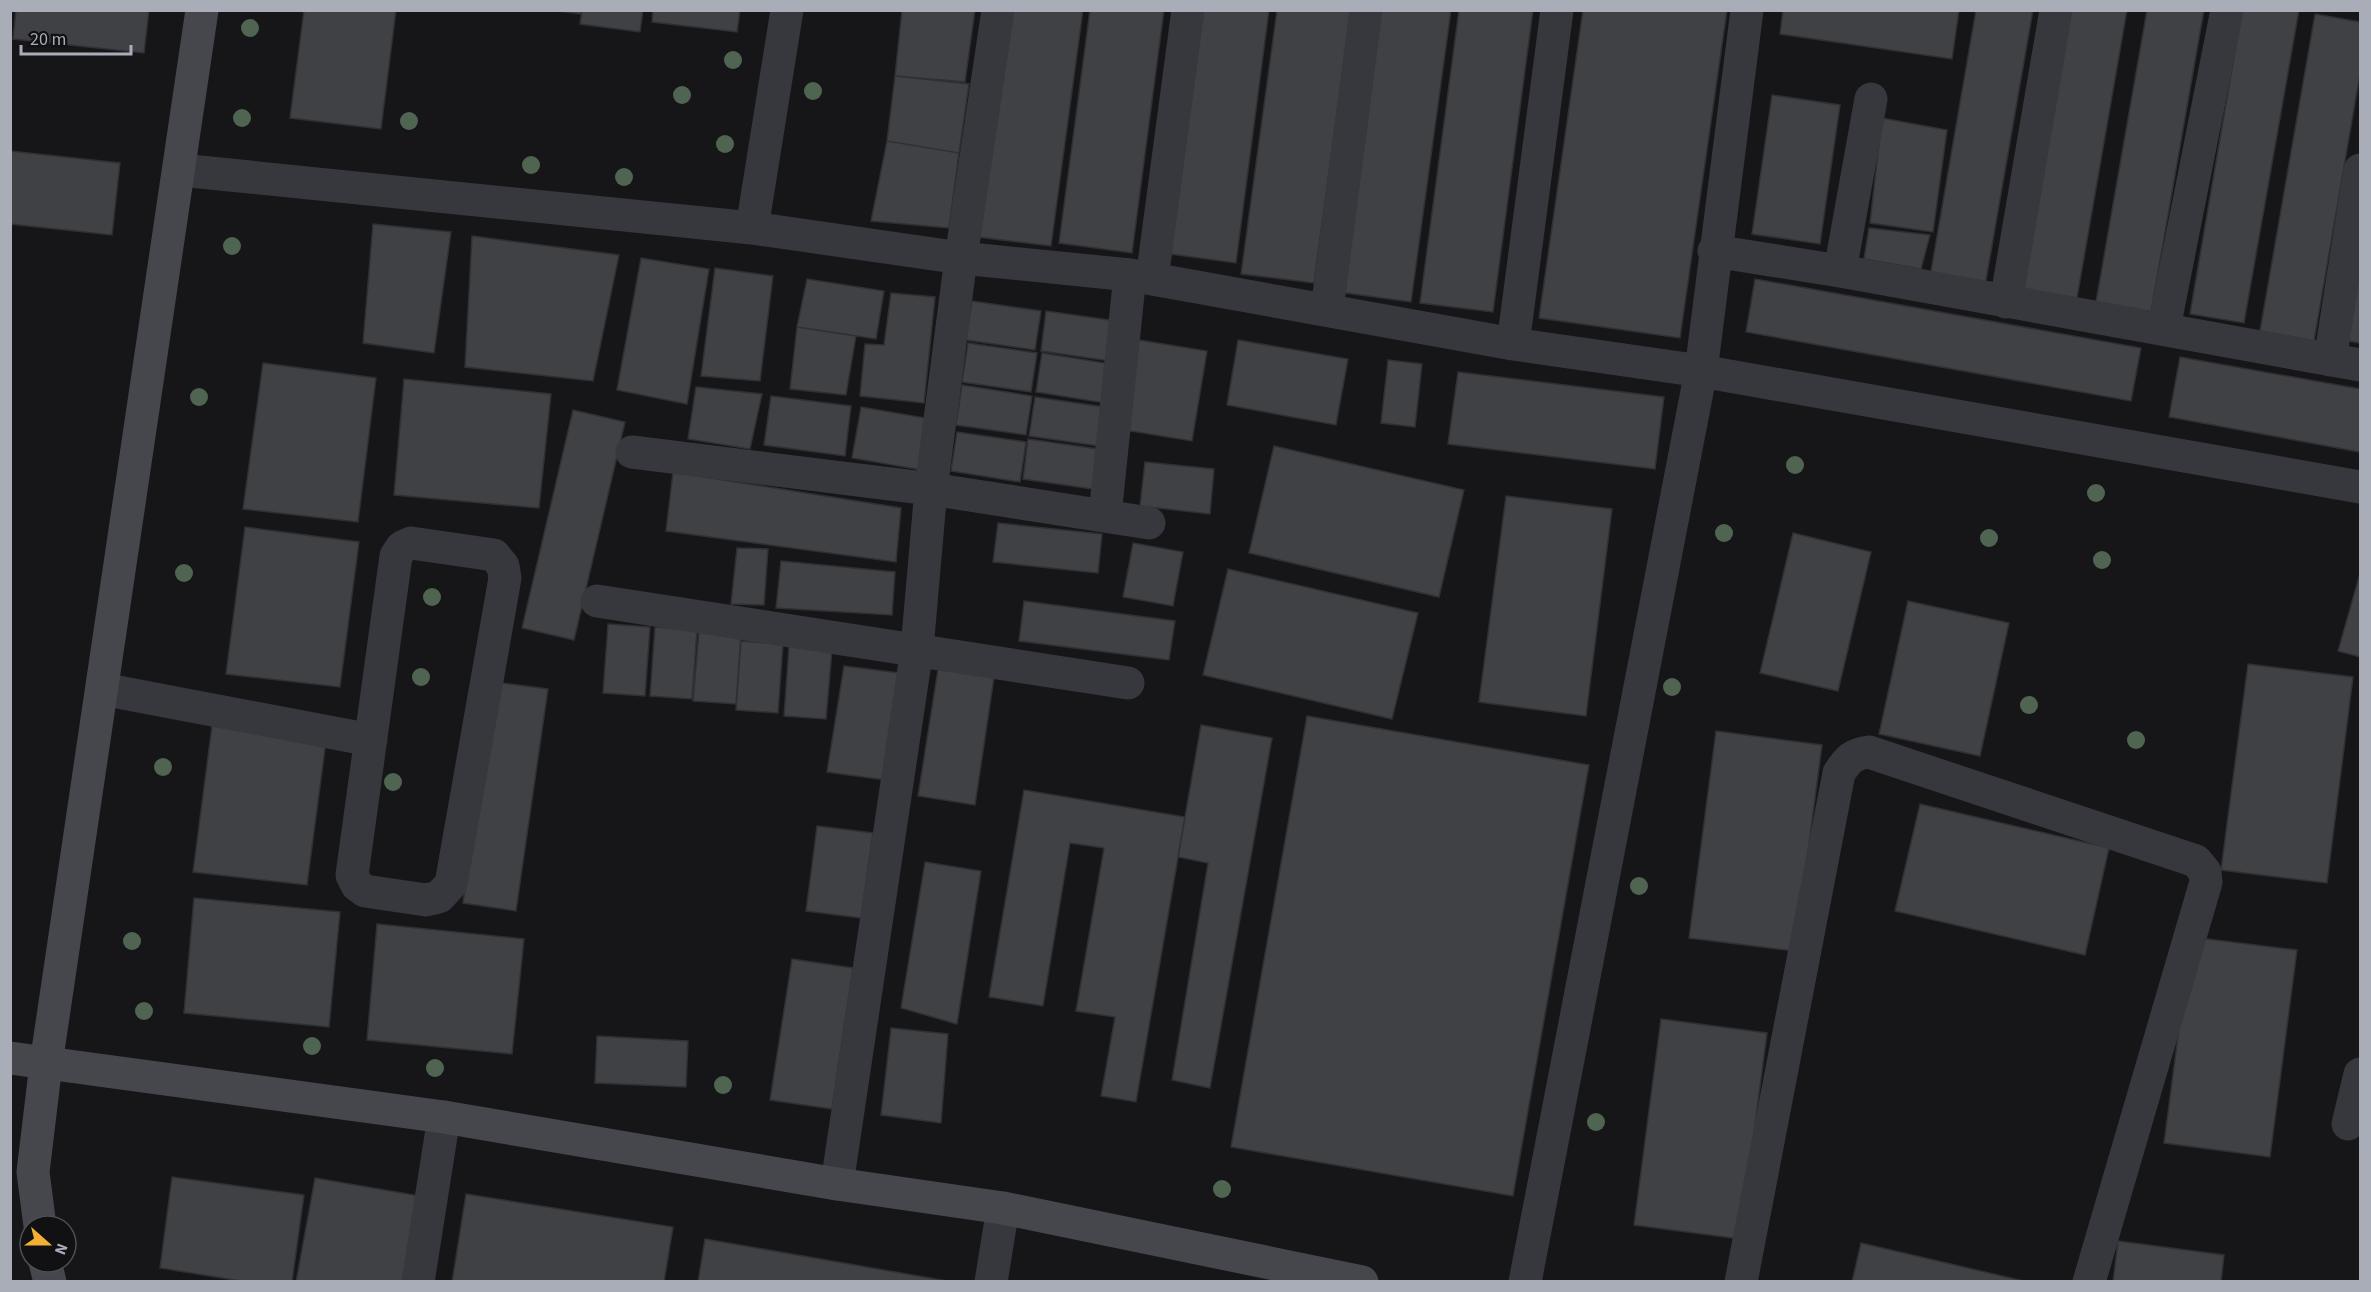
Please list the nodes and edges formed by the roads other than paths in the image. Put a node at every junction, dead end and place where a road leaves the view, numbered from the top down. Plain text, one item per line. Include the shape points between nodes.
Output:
1 (202, 10) edge
2 (787, 10) edge
3 (998, 10) edge
4 (1188, 10) edge
5 (1366, 10) edge
6 (1557, 10) edge
7 (1747, 10) edge
8 (2056, 10) edge
9 (2227, 10) edge
10 (1871, 99) dead end
11 (180, 170) junction
12 (2361, 170) edge
13 (752, 228) junction
14 (1714, 251) junction
15 (961, 258) junction
16 (1840, 271) junction
17 (1141, 277) junction
18 (2006, 302) junction
19 (1327, 310) junction
20 (2164, 328) junction
21 (1513, 344) junction
22 (2345, 363) edge
23 (1701, 371) junction
24 (632, 452) dead end
25 (2361, 487) edge
26 (931, 489) junction
27 (1105, 515) junction
28 (1149, 523) dead end
29 (597, 601) dead end
30 (918, 649) junction
31 (1128, 683) dead end
32 (102, 689) junction
33 (371, 740) junction
34 (10, 1058) edge
35 (46, 1064) junction
36 (2361, 1074) edge
37 (444, 1117) junction
38 (2348, 1124) dead end
39 (837, 1184) junction
40 (1003, 1208) junction
41 (38, 1214) edge
42 (418, 1281) edge
43 (991, 1281) edge
44 (1362, 1281) edge
45 (1525, 1281) edge
46 (1741, 1281) edge
47 (2089, 1281) edge

1 - 11 street
2 - 13 street
3 - 15 street
4 - 17 street
5 - 19 street
6 - 21 street
7 - 14 street
8 - 18 street
9 - 20 street
10 - 16 street
11 - 13 street
11 - 32 street
12 - 22 street
13 - 15 street
14 - 16 street
14 - 23 street
15 - 17 street
15 - 26 street
16 - 18 street
17 - 19 street
17 - 27 street
18 - 20 street
19 - 21 street
20 - 22 street
21 - 23 street
23 - 25 street
23 - 45 street
24 - 26 street
26 - 27 street
26 - 30 street
27 - 28 street
29 - 30 street
30 - 31 street
30 - 39 street
32 - 33 street
32 - 35 street
33 - 33 street via 396,556 411,543 494,555 503,566 505,578 451,884 439,897 426,900 365,891 352,876
34 - 35 street
35 - 37 street
35 - 41 street via 33,1172
36 - 38 street
37 - 39 street
37 - 42 street
39 - 40 street
40 - 43 street
40 - 44 street
46 - 47 street via 1839,773 1856,753 1869,752 2196,861 2205,872 2206,882

